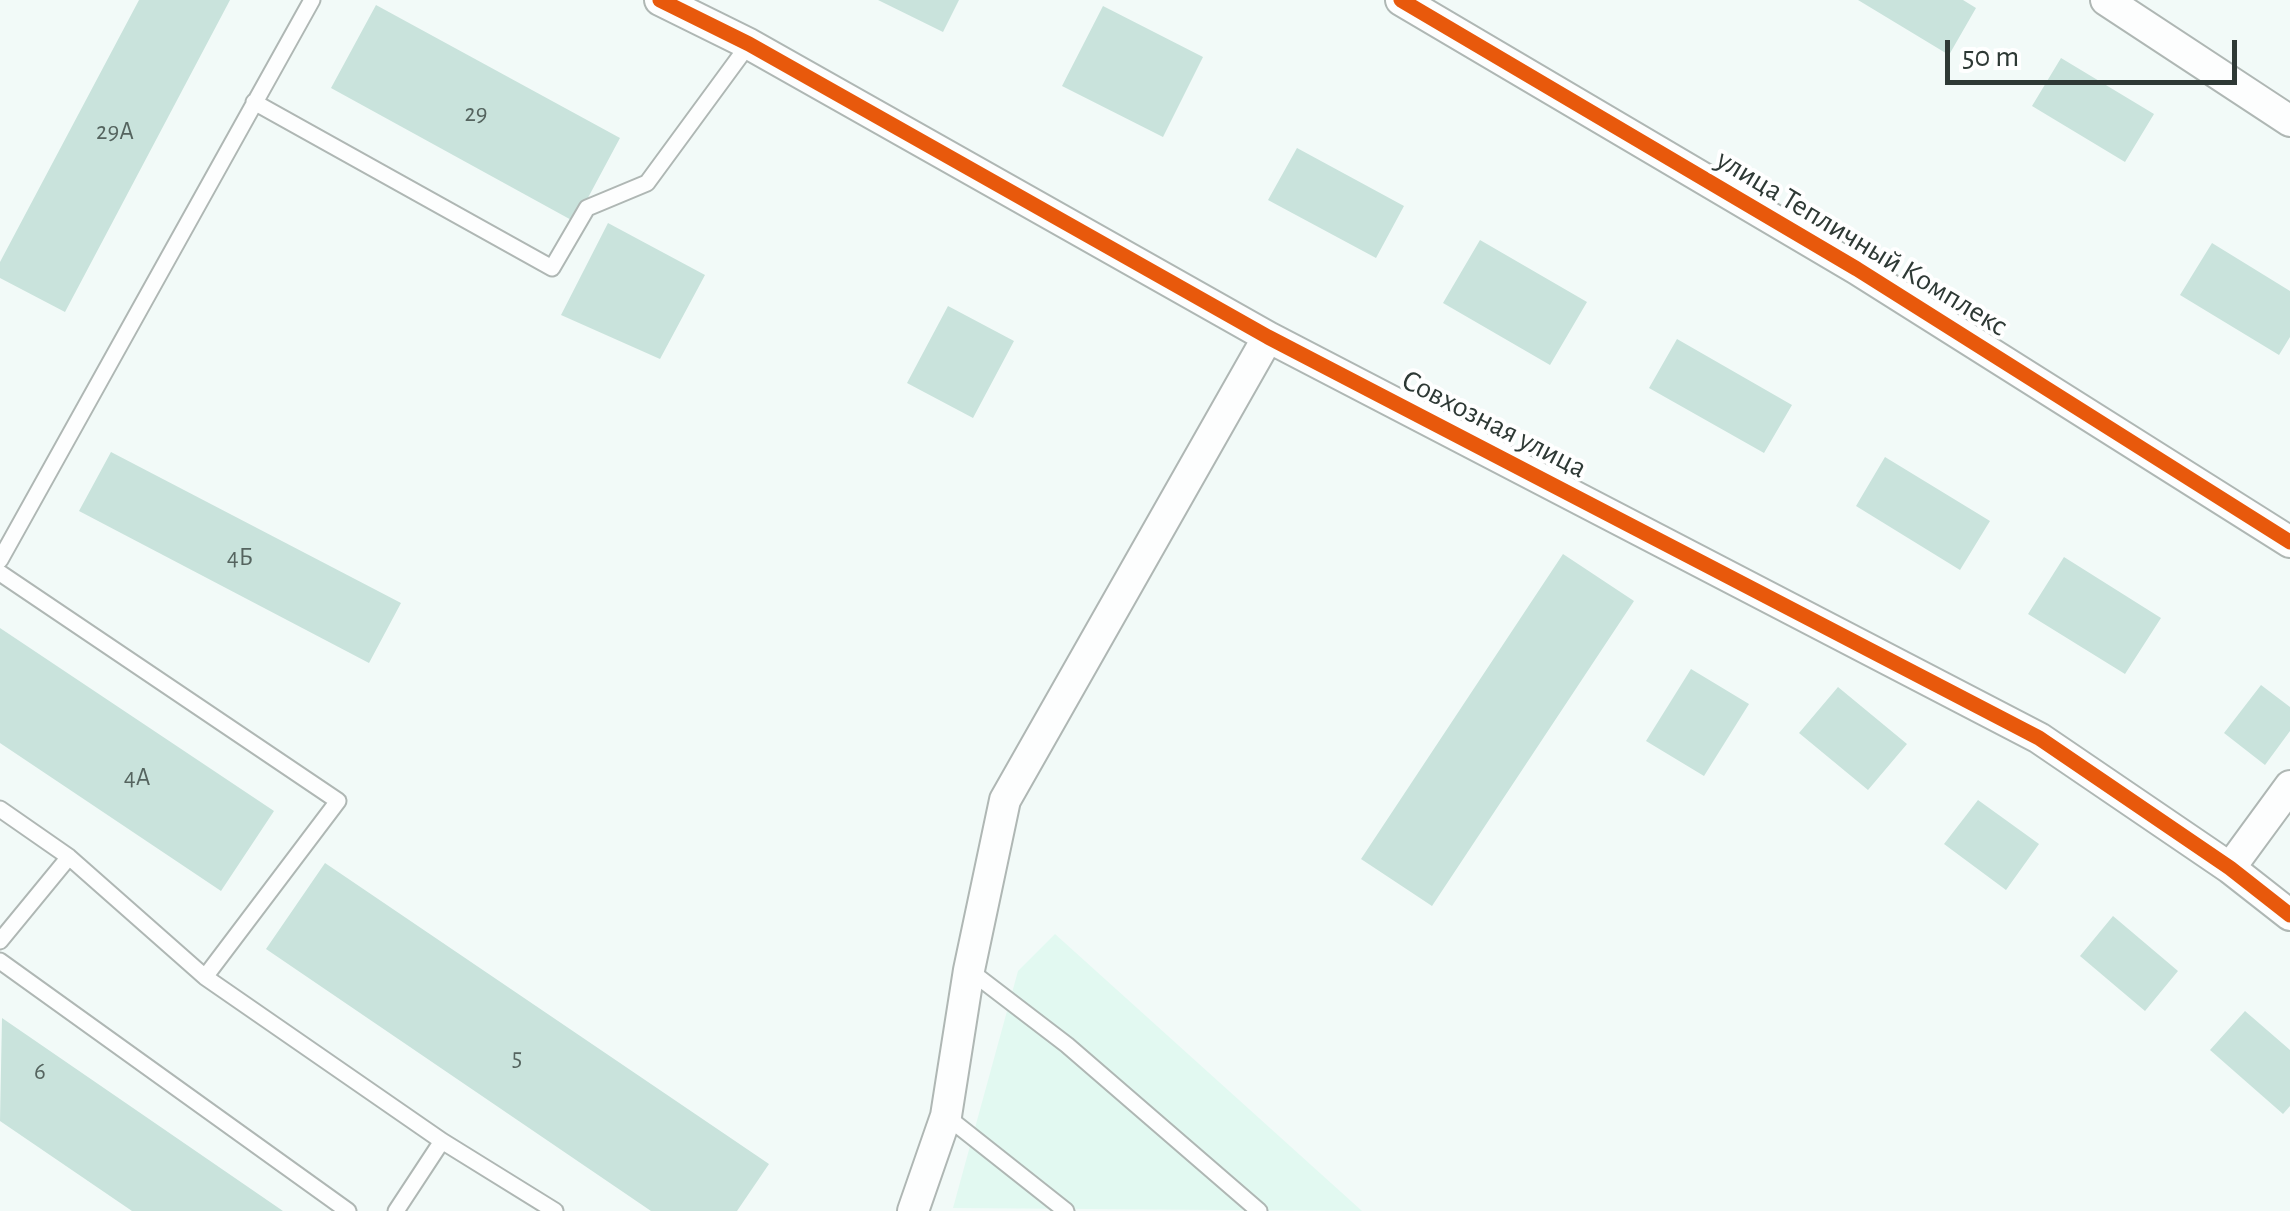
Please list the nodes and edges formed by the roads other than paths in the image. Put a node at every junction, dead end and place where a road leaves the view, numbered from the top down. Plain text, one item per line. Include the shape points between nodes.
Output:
1 (312, 0) edge
2 (1401, 0) edge
3 (2106, 0) edge
4 (675, 3) edge
5 (749, 44) junction
6 (254, 102) junction
7 (2290, 120) edge
8 (1268, 337) junction
9 (2290, 542) edge
10 (0, 560) edge
11 (0, 572) edge
12 (2290, 786) edge
13 (0, 809) edge
14 (69, 857) junction
15 (2230, 868) junction
16 (2290, 915) edge
17 (0, 941) edge
18 (0, 961) edge
19 (970, 970) junction
20 (205, 977) junction
21 (946, 1116) junction
22 (442, 1142) junction
23 (348, 1211) edge
24 (396, 1211) edge
25 (555, 1211) edge
26 (912, 1211) edge
27 (1066, 1211) edge
28 (1258, 1211) edge

1 - 6 lane
2 - 9 street, улица Тепличный Комплекс via 1857,269
3 - 7 street
4 - 5 street, Совхозная улица
5 - 6 lane via 648,182 587,208 552,268
5 - 8 street, Совхозная улица
6 - 10 lane
8 - 15 street, Совхозная улица via 2039,738
8 - 19 street via 1005,800
11 - 20 lane via 338,801
12 - 15 street
13 - 14 lane
14 - 17 lane
14 - 20 lane
15 - 16 street, Совхозная улица
18 - 23 lane
19 - 21 street
19 - 28 lane
20 - 22 lane
21 - 26 street
21 - 27 lane
22 - 24 lane
22 - 25 lane

